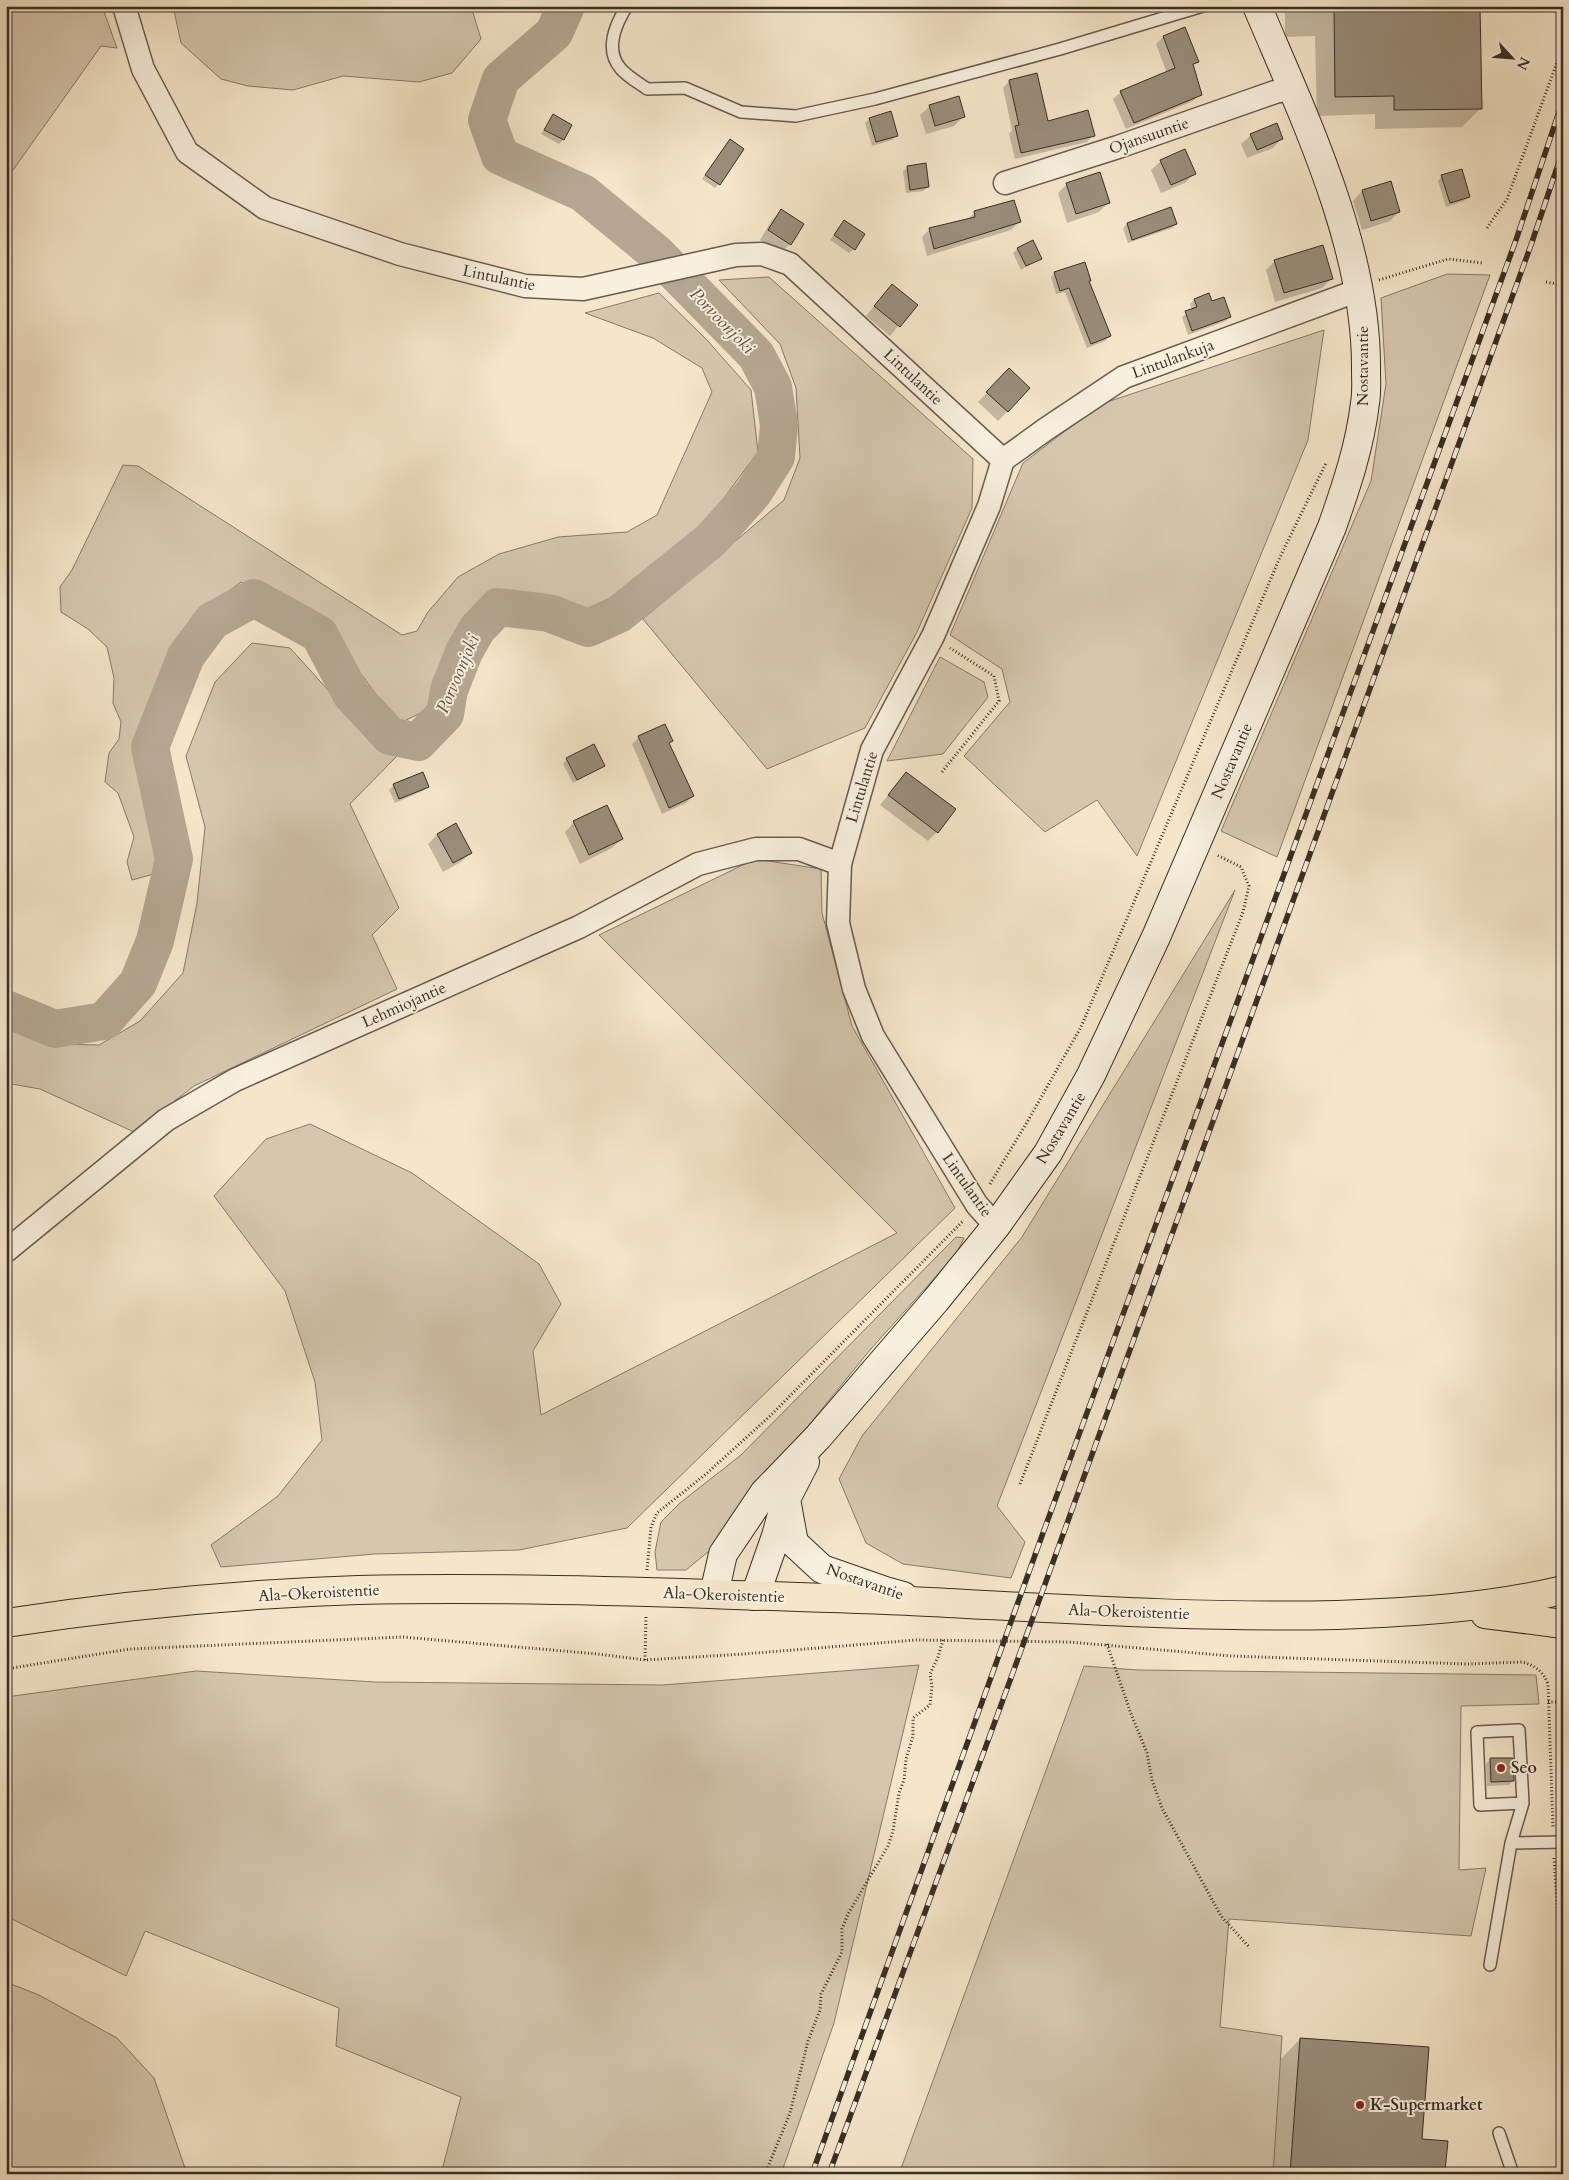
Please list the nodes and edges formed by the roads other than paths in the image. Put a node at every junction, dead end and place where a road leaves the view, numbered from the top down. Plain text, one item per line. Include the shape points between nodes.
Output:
1 (124, 6) edge
2 (627, 6) edge
3 (1203, 6) edge
4 (1257, 6) edge
5 (1292, 89) junction
6 (1005, 183) dead end
7 (1359, 290) junction
8 (1003, 460) junction
9 (840, 864) junction
10 (996, 1226) junction
11 (6, 1251) edge
12 (818, 1437) junction
13 (786, 1499) junction
14 (1563, 1590) edge
15 (714, 1594) junction
16 (755, 1596) junction
17 (929, 1602) junction
18 (1444, 1611) junction
19 (6, 1623) edge
20 (1563, 1624) edge
21 (1523, 1803) junction
22 (1558, 1842) edge
23 (1511, 1843) junction
24 (1490, 1965) dead end
25 (1499, 2133) dead end
26 (1513, 2174) edge

1 - 8 street, Lintulantie via 143,69 187,152 265,208 400,254 524,286 583,289 736,255 762,254 790,264
2 - 3 lane via 616,24 612,48 620,69 646,89 685,88 741,112 796,116 1060,49
4 - 5 street, Nostavantie
5 - 6 street, Ojansuuntie
5 - 7 street, Nostavantie via 1341,217
7 - 8 street, Lintulankuja via 1124,377
7 - 10 street, Nostavantie via 1366,344 1366,402 1353,466 1332,528 1197,844 1091,1075 1048,1153
8 - 9 street, Lintulantie via 989,506 933,636 872,750
9 - 10 street, Lintulantie via 838,923 854,989 873,1036 977,1205
9 - 11 street, Lehmiojantie via 799,850 756,850 698,864 579,927 235,1080 166,1120
10 - 12 street, Nostavantie
12 - 13 street, Nostavantie
12 - 15 street, Nostavantie via 764,1493 723,1554
13 - 16 street, Nostavantie
13 - 17 street, Nostavantie via 794,1543 822,1569
14 - 18 main road, Ala-Okeroistentie
15 - 16 main road, Ala-Okeroistentie
15 - 19 main road, Ala-Okeroistentie via 539,1589 356,1590 177,1602
16 - 17 main road, Ala-Okeroistentie
17 - 18 main road, Ala-Okeroistentie via 1215,1616
18 - 20 main road, Ala-Okeroistentie
21 - 21 lane via 1519,1730 1476,1732 1480,1805
21 - 23 lane
22 - 23 lane
23 - 24 lane
25 - 26 lane

